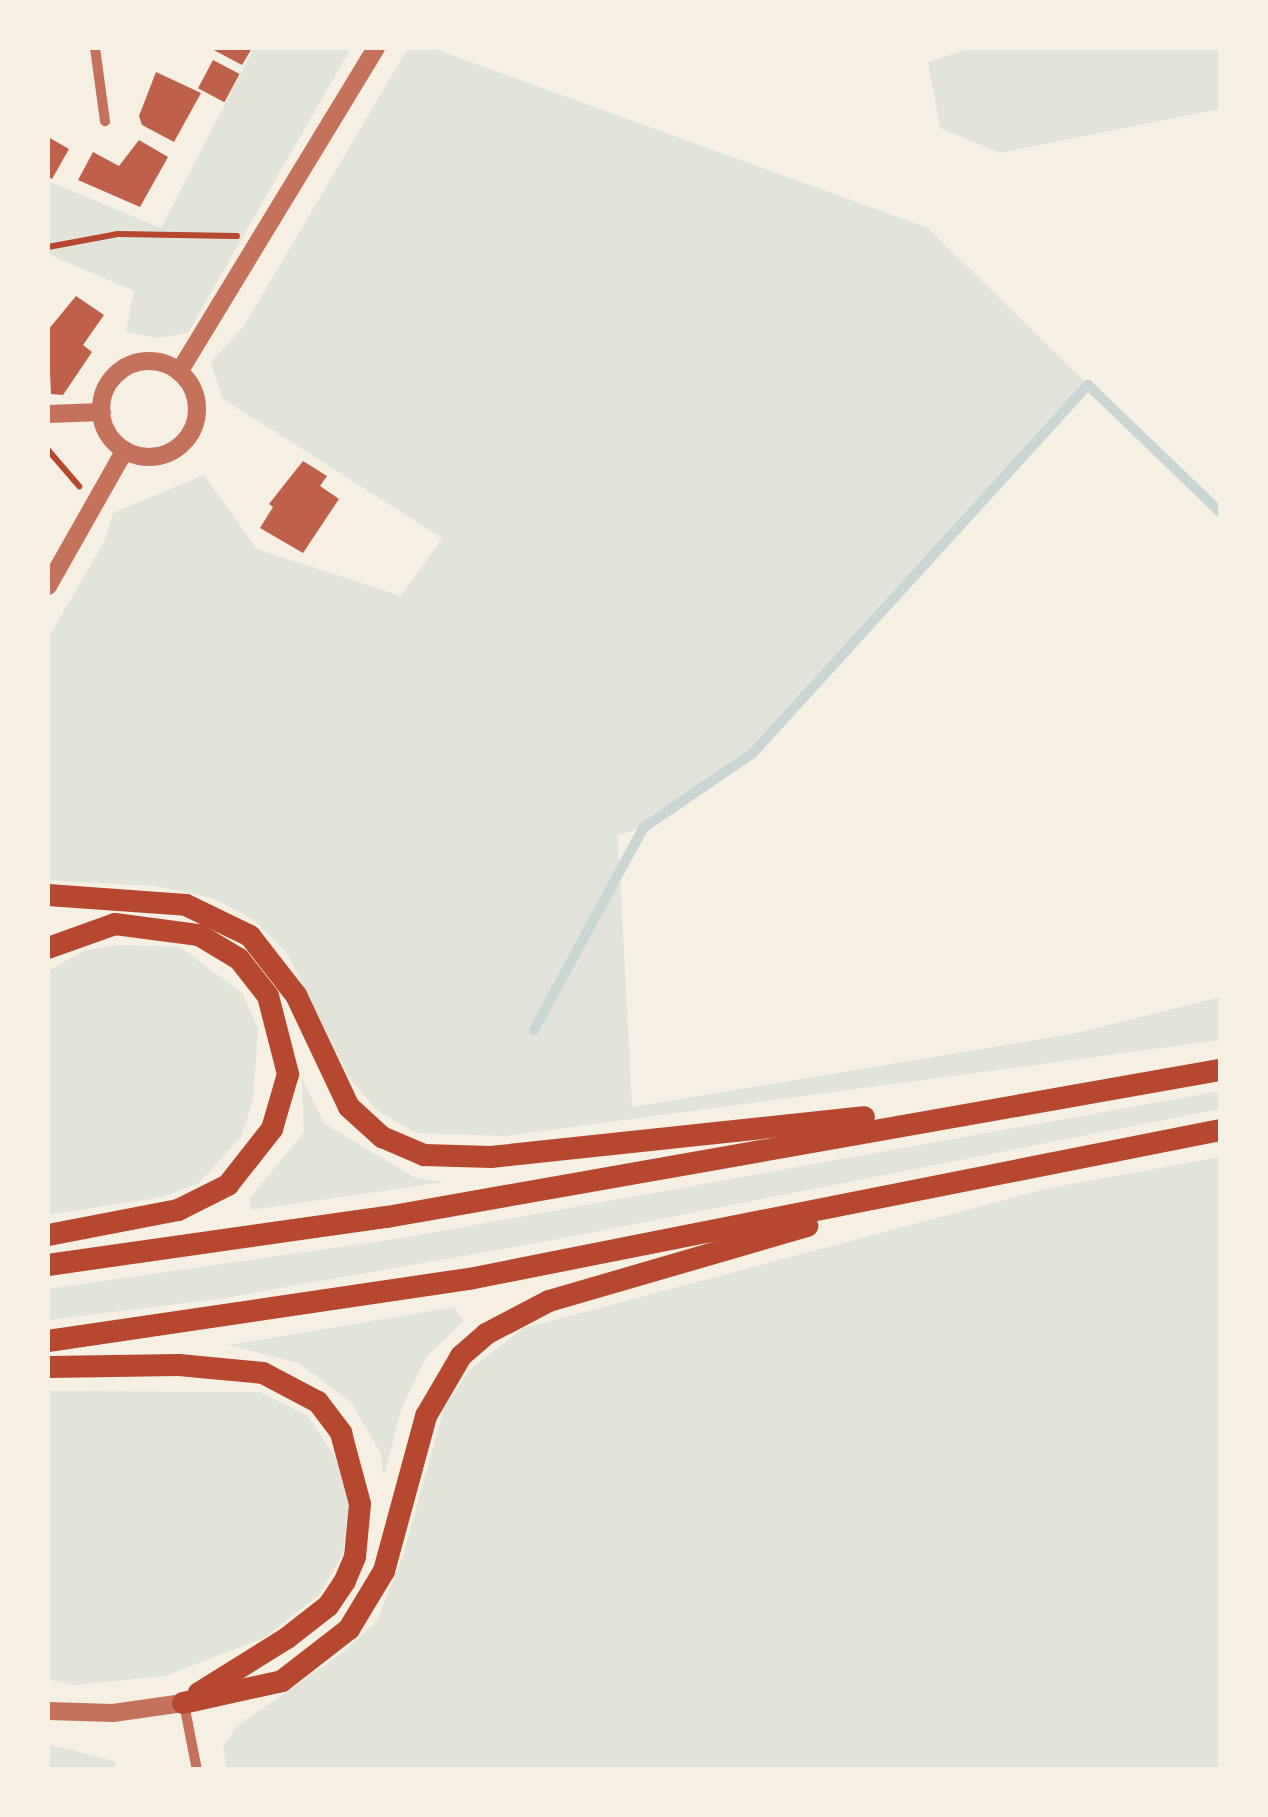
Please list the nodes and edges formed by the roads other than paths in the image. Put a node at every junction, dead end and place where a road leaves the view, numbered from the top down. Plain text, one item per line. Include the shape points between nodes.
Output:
1 (376, 48) edge
2 (100, 49) edge
3 (105, 121) dead end
4 (180, 372) junction
5 (102, 412) junction
6 (48, 414) edge
7 (125, 450) junction
8 (48, 586) edge
9 (48, 894) edge
10 (48, 948) edge
11 (1220, 1070) edge
12 (1061, 1095) junction
13 (1220, 1130) edge
14 (964, 1180) junction
15 (48, 1235) edge
16 (48, 1265) edge
17 (48, 1341) edge
18 (48, 1367) edge
19 (184, 1703) junction
20 (48, 1710) edge
21 (198, 1770) edge

1 - 4 street
2 - 3 street via 94,70
4 - 5 street via 155,362 124,368 104,393
4 - 7 street via 197,404 190,434 166,454
5 - 6 street
5 - 7 street via 110,438
7 - 8 street
9 - 12 highway via 186,904 250,936 296,995 350,1108 382,1138 424,1154 490,1157
10 - 15 highway via 116,924 198,935 238,959 268,996 288,1074 272,1128 228,1185 178,1210
11 - 12 highway
12 - 16 highway via 387,1216
13 - 14 highway
14 - 17 highway via 398,1292
14 - 19 highway via 549,1302 486,1334 461,1356 426,1416 384,1572 349,1629 282,1680
18 - 19 highway via 179,1364 263,1373 318,1402 350,1453 360,1532 328,1606
19 - 20 street via 114,1714
19 - 21 street

